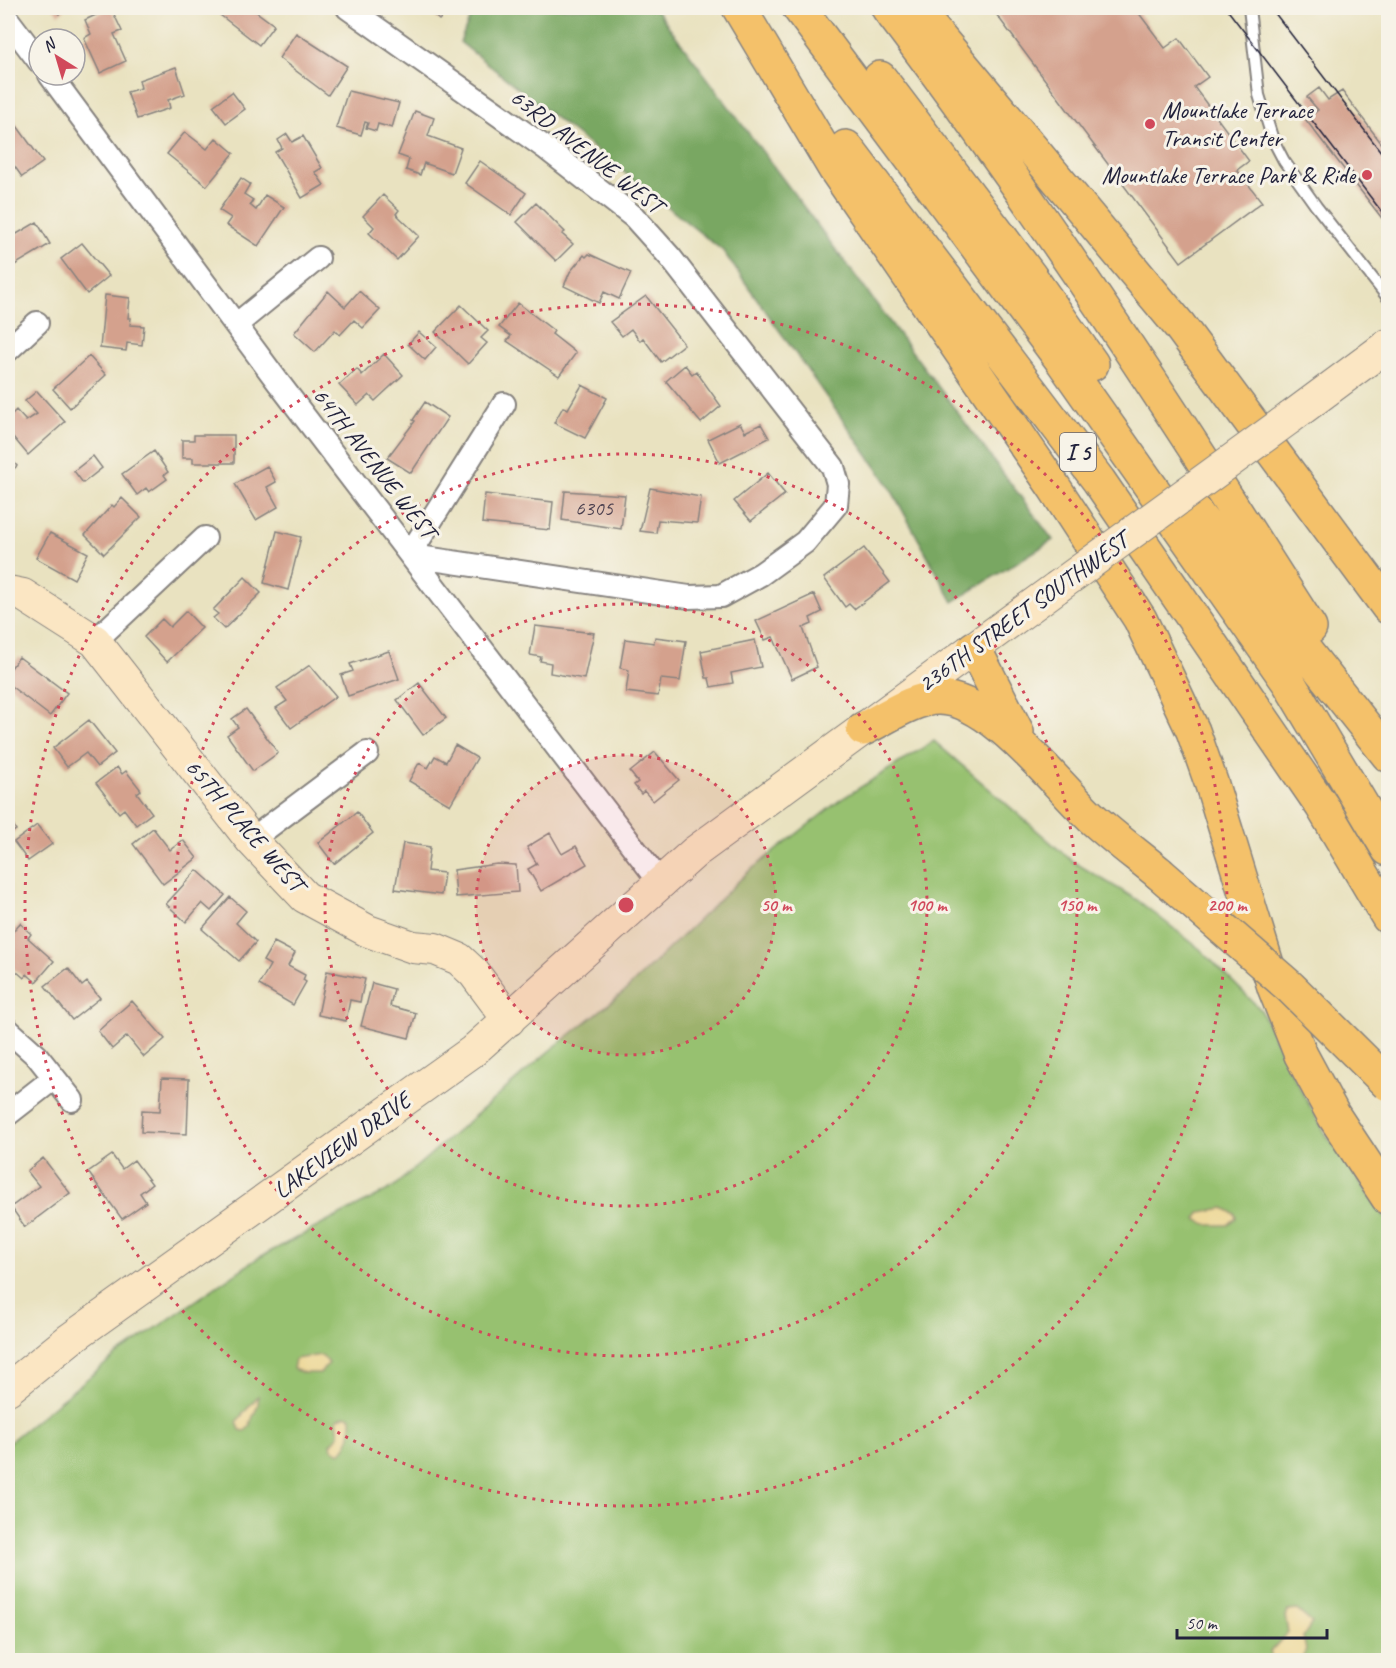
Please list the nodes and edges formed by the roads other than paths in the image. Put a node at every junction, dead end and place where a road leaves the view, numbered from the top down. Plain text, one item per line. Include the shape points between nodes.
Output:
1 (348, 8) edge
2 (739, 8) edge
3 (800, 8) edge
4 (827, 8) edge
5 (888, 8) edge
6 (914, 8) edge
7 (1249, 8) edge
8 (8, 20) edge
9 (27, 45) edge
10 (59, 87) edge
11 (318, 258) dead end
12 (1389, 298) edge
13 (37, 323) dead end
14 (237, 324) junction
15 (1389, 345) edge
16 (8, 350) edge
17 (504, 404) dead end
18 (205, 538) dead end
19 (411, 555) junction
20 (8, 592) edge
21 (1389, 607) edge
22 (95, 641) junction
23 (974, 648) junction
24 (863, 729) junction
25 (367, 753) dead end
26 (1389, 753) edge
27 (1031, 755) junction
28 (251, 840) junction
29 (1389, 849) edge
30 (660, 882) junction
31 (1389, 917) edge
32 (509, 1020) junction
33 (8, 1030) edge
34 (54, 1078) junction
35 (1389, 1084) edge
36 (72, 1100) dead end
37 (8, 1114) edge
38 (1389, 1198) edge
39 (8, 1389) edge

1 - 19 street, 63RD AVENUE WEST via 547,149 634,217 670,256 804,428 833,467 838,484 836,505 805,542 722,596 689,597 604,586
2 - 31 highway, I 5 via 1099,480 1322,806
2 - 38 highway via 835,169 1140,619 1193,731 1274,987 1301,1054 1334,1116
3 - 29 highway via 1063,362 1276,664
4 - 26 highway via 1030,276 1209,532
5 - 26 highway via 1096,296
6 - 21 highway via 1179,325
7 - 12 lane via 1259,95 1284,161
8 - 9 street
10 - 14 street, 64TH AVENUE WEST
11 - 14 street
13 - 16 street
14 - 19 street, 64TH AVENUE WEST
15 - 23 street, 236TH STREET SOUTHWEST, bridge
17 - 19 street
18 - 22 street
19 - 30 street, 64TH AVENUE WEST
20 - 22 street, 65TH PLACE WEST via 23,595
22 - 28 street, 65TH PLACE WEST
23 - 24 street, 236TH STREET SOUTHWEST
23 - 27 highway
24 - 27 highway via 918,702 953,699 985,715
24 - 30 street, 236TH STREET SOUTHWEST via 694,852
25 - 28 street
27 - 35 highway, bridge via 1092,818 1290,987
28 - 32 street, 65TH PLACE WEST via 305,897 368,931 459,959
30 - 32 street, LAKEVIEW DRIVE
32 - 39 street, LAKEVIEW DRIVE via 473,1051 70,1339
33 - 34 street
34 - 36 street
34 - 37 street

